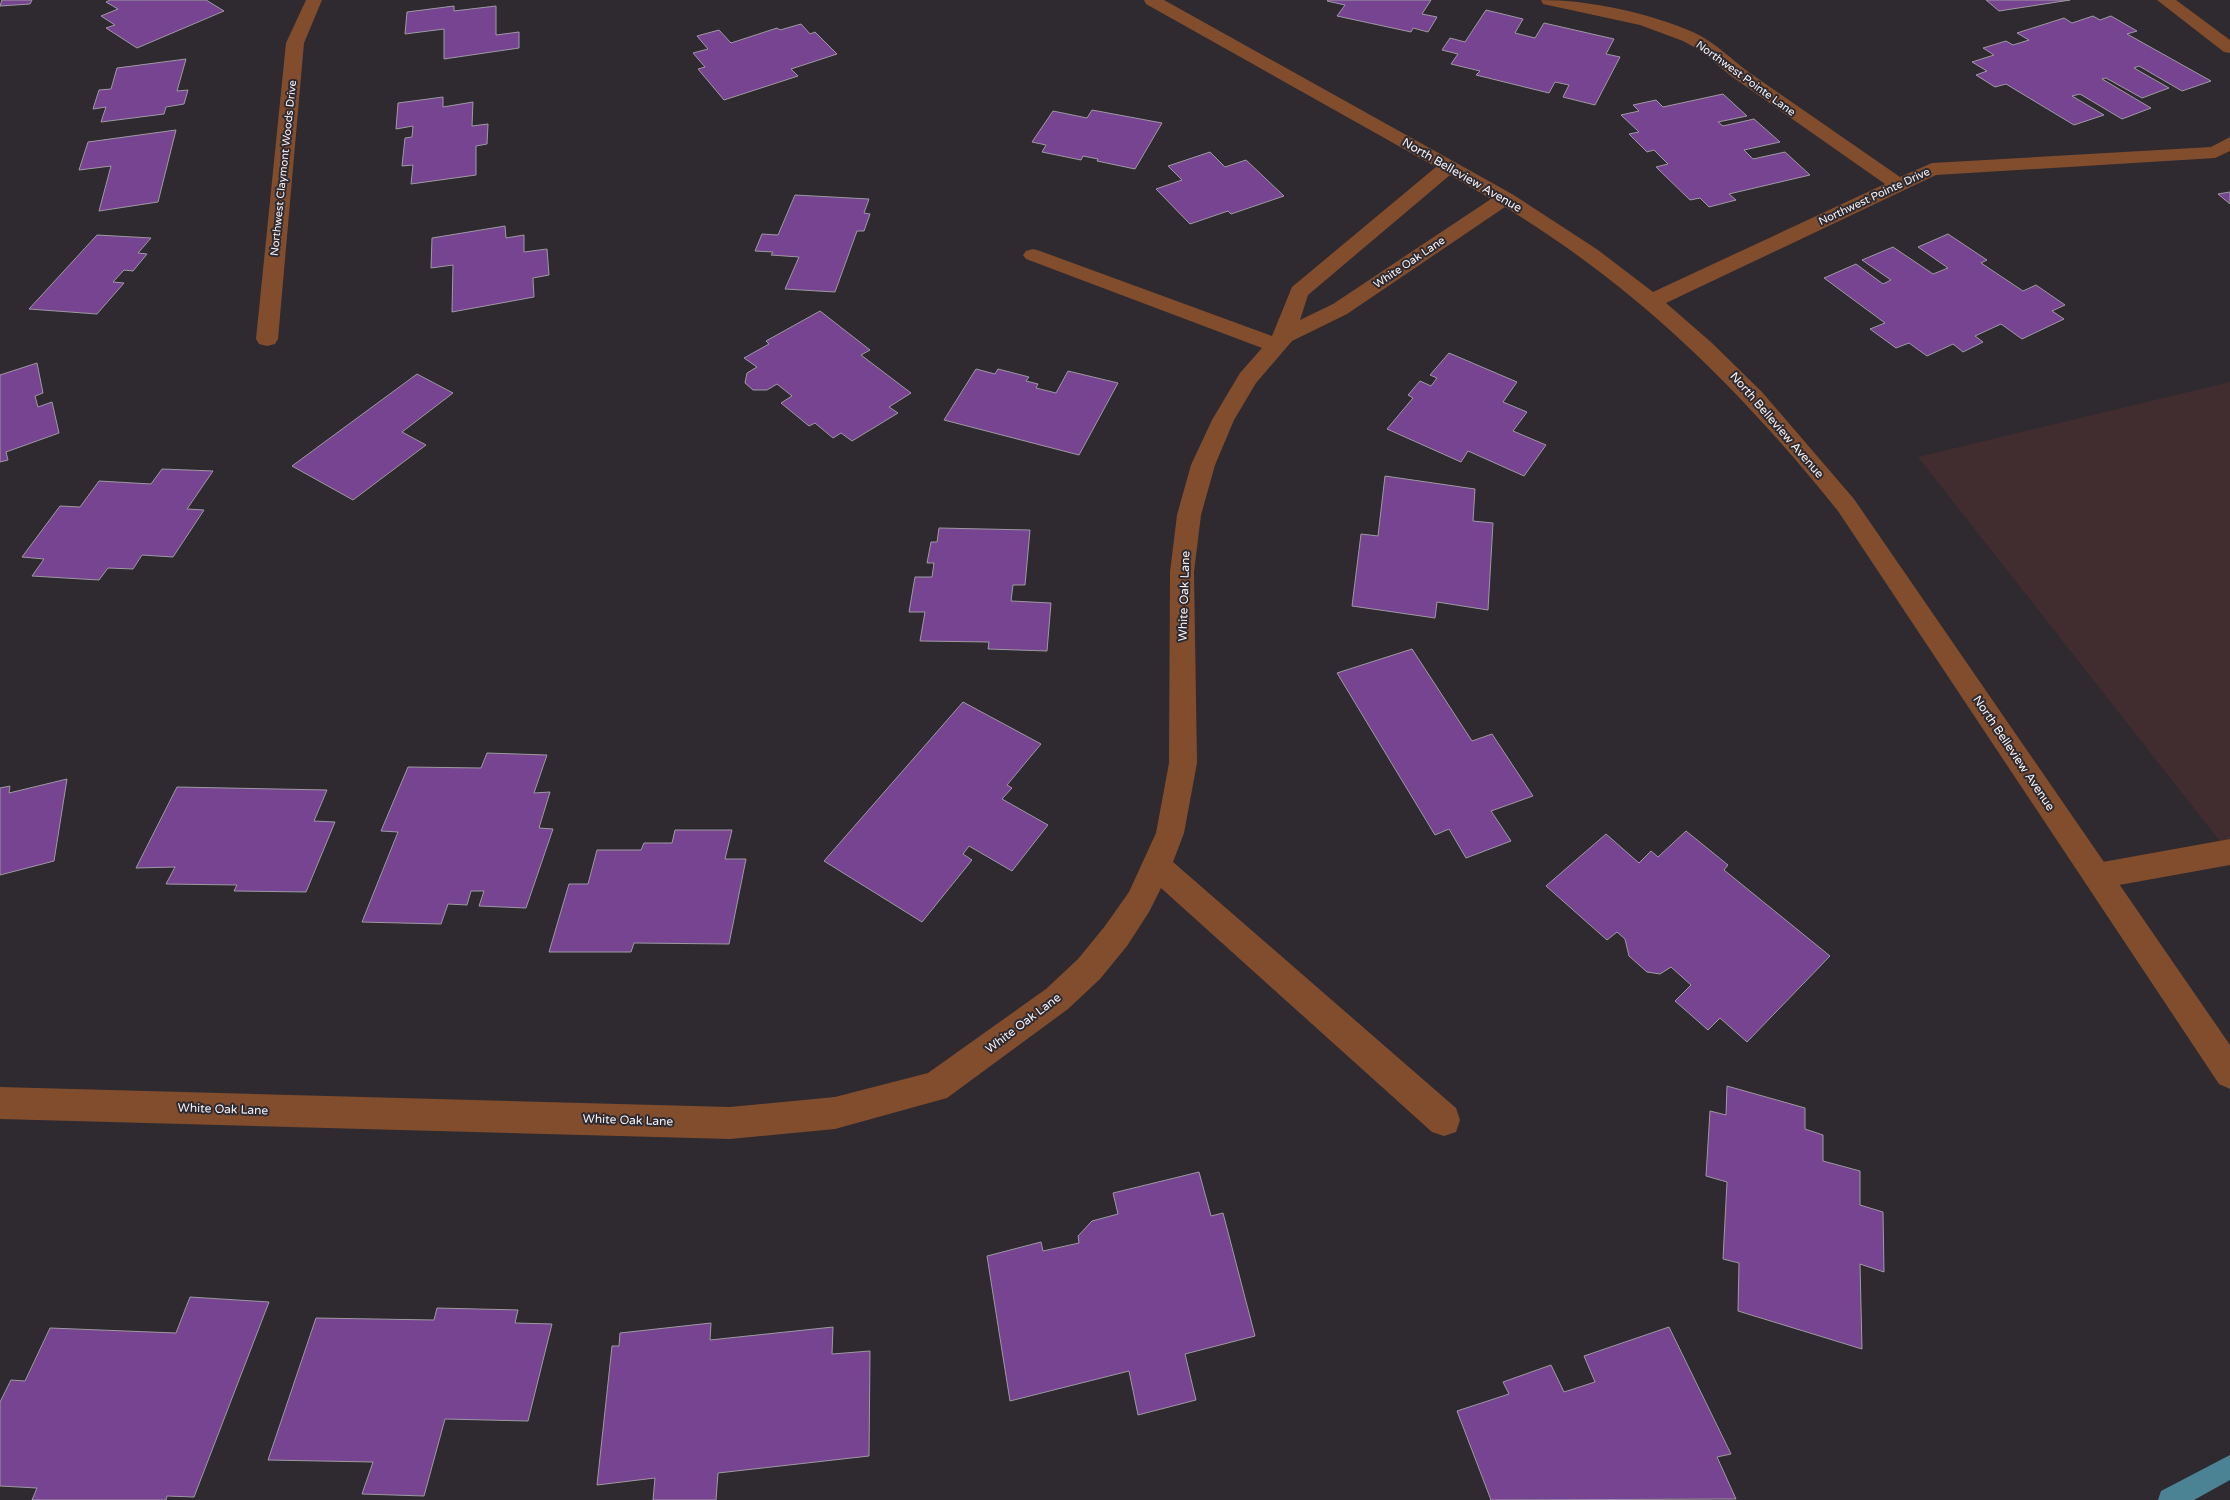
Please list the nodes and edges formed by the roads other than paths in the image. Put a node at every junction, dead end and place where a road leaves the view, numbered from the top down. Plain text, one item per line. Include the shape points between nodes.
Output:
1 (314, 0) edge
2 (1152, 0) edge
3 (1549, 0) edge
4 (2165, 0) edge
5 (2230, 48) edge
6 (2230, 143) edge
7 (1449, 166) junction
8 (1898, 184) junction
9 (1505, 198) junction
10 (1033, 255) dead end
11 (1652, 301) junction
12 (267, 339) dead end
13 (1280, 340) junction
14 (2230, 852) edge
15 (1157, 866) junction
16 (2097, 876) junction
17 (2230, 1073) edge
18 (0, 1102) edge
19 (1444, 1120) dead end

1 - 12 street, Northwest Claymont Woods Drive via 295,43
2 - 7 street, North Belleview Avenue
3 - 8 street, Northwest Pointe Lane via 1645,21 1688,37
4 - 5 street
6 - 8 street, Northwest Pointe Drive via 2215,152 1932,169
7 - 9 street, North Belleview Avenue
7 - 13 street, White Oak Lane via 1298,292
8 - 11 street, Northwest Pointe Drive
9 - 11 street, North Belleview Avenue via 1601,261
9 - 13 street, White Oak Lane via 1340,309
10 - 13 street
11 - 16 street, North Belleview Avenue via 1727,369 1800,447 1846,505
13 - 15 street, White Oak Lane via 1248,378 1223,420 1203,465 1189,515 1182,572 1183,763 1170,833
14 - 16 street
15 - 18 street, White Oak Lane via 1139,902 1116,936 1089,969 1057,999 936,1087 835,1113 730,1123
15 - 19 street
16 - 17 street, North Belleview Avenue

